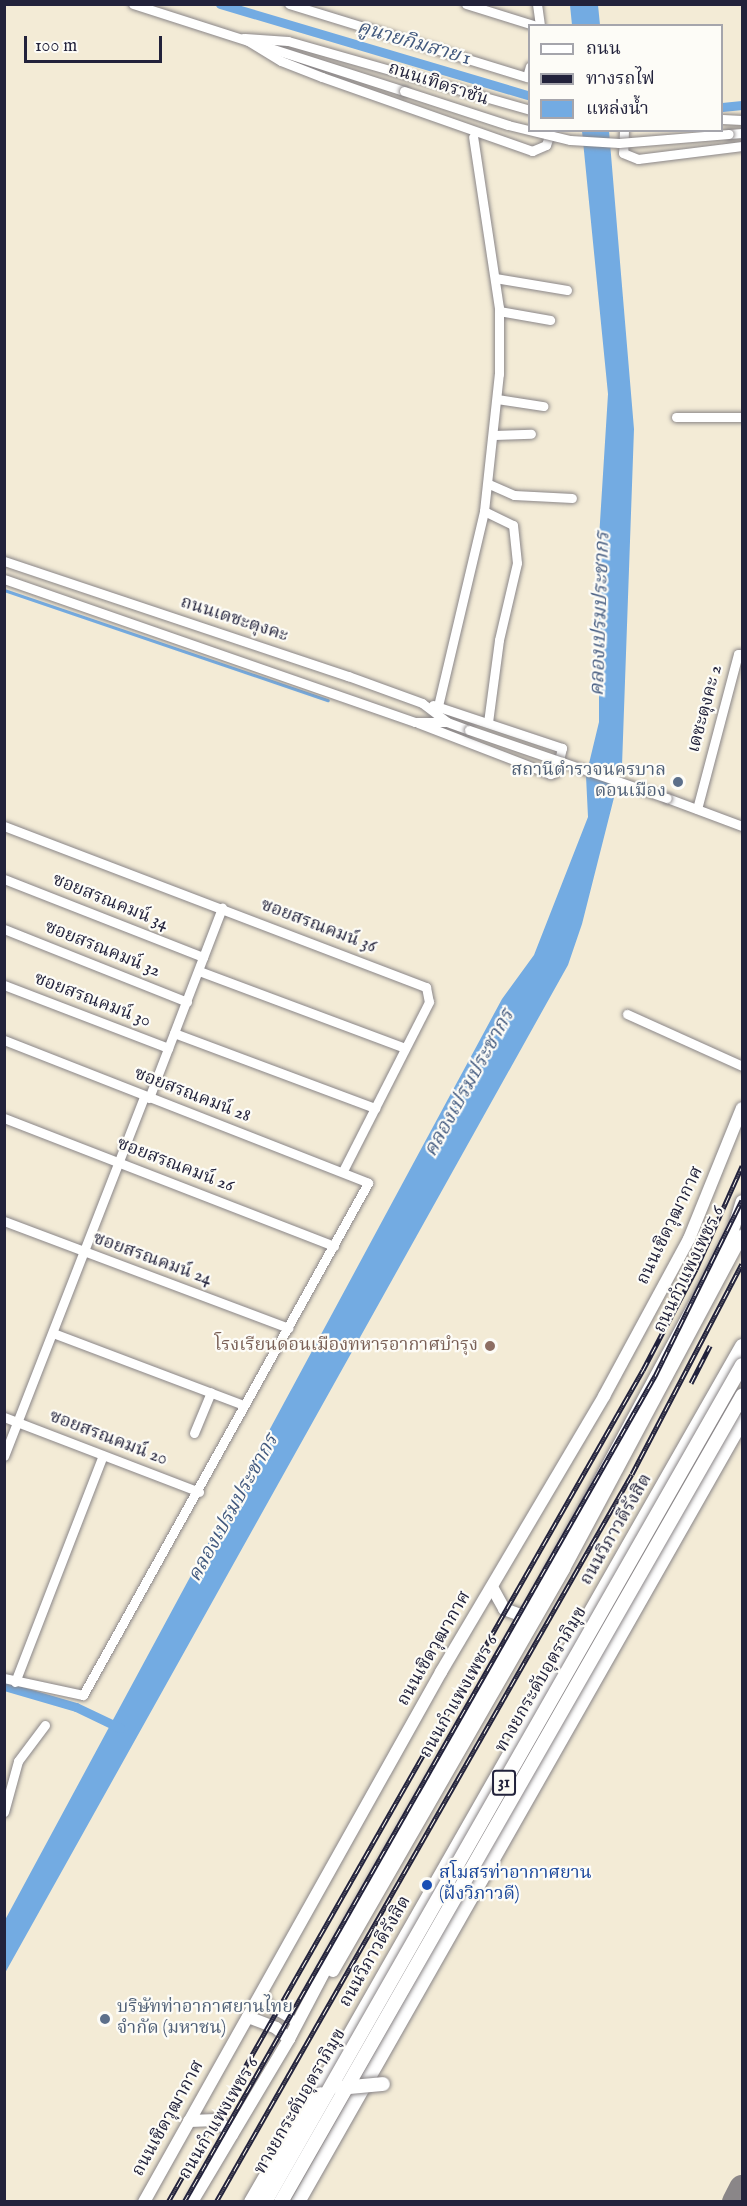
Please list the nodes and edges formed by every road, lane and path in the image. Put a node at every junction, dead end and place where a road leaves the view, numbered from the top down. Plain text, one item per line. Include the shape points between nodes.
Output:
1 (133, 4) edge
2 (289, 4) edge
3 (466, 4) edge
4 (537, 4) edge
5 (531, 24) edge
6 (538, 24) edge
7 (243, 38) junction
8 (528, 72) edge
9 (528, 109) edge
10 (723, 119) edge
11 (742, 120) edge
12 (528, 130) edge
13 (537, 132) edge
14 (550, 132) edge
15 (624, 132) edge
16 (742, 133) edge
17 (473, 137) dead end
18 (742, 146) edge
19 (495, 278) junction
20 (567, 290) dead end
21 (499, 311) junction
22 (550, 320) dead end
23 (497, 399) junction
24 (543, 405) dead end
25 (676, 417) dead end
26 (742, 417) edge
27 (531, 434) dead end
28 (494, 435) junction
29 (489, 484) junction
30 (572, 498) dead end
31 (484, 511) junction
32 (4, 561) edge
33 (4, 579) edge
34 (740, 654) edge
35 (422, 703) junction
36 (438, 706) junction
37 (415, 722) junction
38 (447, 722) junction
39 (488, 722) junction
40 (697, 809) junction
41 (4, 826) edge
42 (742, 826) edge
43 (4, 879) edge
44 (222, 908) junction
45 (4, 929) edge
46 (203, 957) junction
47 (199, 971) junction
48 (4, 985) edge
49 (187, 1002) junction
50 (627, 1014) dead end
51 (174, 1033) junction
52 (4, 1040) edge
53 (168, 1048) junction
54 (405, 1048) junction
55 (740, 1065) edge
56 (147, 1097) junction
57 (375, 1108) junction
58 (742, 1108) edge
59 (4, 1118) edge
60 (119, 1162) junction
61 (343, 1171) junction
62 (742, 1201) edge
63 (4, 1221) edge
64 (742, 1235) edge
65 (334, 1246) junction
66 (84, 1252) junction
67 (289, 1328) junction
68 (53, 1334) junction
69 (742, 1346) edge
70 (742, 1365) edge
71 (211, 1392) junction
72 (742, 1396) edge
73 (244, 1405) junction
74 (4, 1417) edge
75 (742, 1420) edge
76 (18, 1422) junction
77 (194, 1433) dead end
78 (103, 1455) junction
79 (4, 1456) edge
80 (199, 1492) junction
81 (492, 1587) junction
82 (526, 1617) junction
83 (4, 1678) edge
84 (15, 1682) junction
85 (45, 1725) dead end
86 (9, 1772) edge
87 (4, 1812) edge
88 (262, 1991) junction
89 (248, 2017) junction
90 (297, 2022) junction
91 (289, 2039) junction
92 (383, 2084) dead end
93 (189, 2121) junction
94 (232, 2134) junction
95 (144, 2202) edge
96 (192, 2202) edge
97 (199, 2202) edge
98 (250, 2202) edge
99 (255, 2202) edge
100 (265, 2202) edge
101 (281, 2202) edge
102 (298, 2202) edge

1 - 7 street, ถนนเทิดราชัน
2 - 8 street via 526,77
3 - 5 street
4 - 6 street
7 - 9 street via 288,41
7 - 12 street, ถนนเทิดราชัน, bridge
7 - 14 street via 281,61 532,151 546,145
10 - 11 street
13 - 16 street, ถนนเทิดราชัน, bridge via 570,140 619,143
15 - 18 street via 623,153 638,159
17 - 19 street
19 - 20 street
19 - 21 street
21 - 22 street
21 - 23 street
23 - 24 street
23 - 28 street
25 - 26 street
27 - 28 street
28 - 29 street
29 - 30 street via 514,495
29 - 31 street
31 - 36 street
31 - 39 street via 513,525 517,562 499,640
32 - 35 street, ถนนเดชะตุงคะ
33 - 37 street, ถนนเดชะตุงคะ
34 - 40 street, เดชะตุงคะ 2
35 - 36 street
35 - 38 street, ถนนเดชะตุงคะ
36 - 39 street
37 - 38 street, ถนนเดชะตุงคะ
37 - 39 street via 528,766 556,772 562,748
38 - 40 street, ถนนเดชะตุงคะ, bridge
40 - 42 street, ถนนเดชะตุงคะ
41 - 44 street, ซอยสรณคมน์ 36
43 - 46 street, ซอยสรณคมน์ 34
44 - 46 street
44 - 54 street, ซอยสรณคมน์ 36 via 426,987 430,997
45 - 49 street, ซอยสรณคมน์ 32
46 - 47 street
47 - 49 street
47 - 54 street
48 - 53 street, ซอยสรณคมน์ 30
49 - 51 street
50 - 55 street
51 - 53 street
51 - 57 street
52 - 56 street, ซอยสรณคมน์ 28
53 - 56 street
54 - 57 street, ซอยสรณคมน์ 36
56 - 60 street
56 - 61 street, ซอยสรณคมน์ 28
57 - 61 street, ซอยสรณคมน์ 36
58 - 81 main road, ถนนเชิดวุฒากาศ via 689,1239 604,1396
59 - 60 street, ซอยสรณคมน์ 26
60 - 65 street, ซอยสรณคมน์ 26
60 - 66 street
61 - 65 street, ซอยสรณคมน์ 28 via 368,1183
62 - 82 main road, ถนนกำแพงเพชร 6 via 733,1230 697,1300
63 - 66 street, ซอยสรณคมน์ 24
64 - 97 main road, ถนนกำแพงเพชร 6 via 564,1569
65 - 67 street
66 - 67 street, ซอยสรณคมน์ 24
66 - 68 street
67 - 73 street
68 - 71 street
68 - 76 street
69 - 99 highway, ถนนวิภาวดีรังสิต / 31
70 - 100 highway, ทางยกระดับอุตราภิมุข / 31, bridge
71 - 73 street
71 - 77 street
72 - 101 highway, ทางยกระดับอุตราภิมุข / 31, bridge
73 - 80 street
74 - 76 street, ซอยสรณคมน์ 20
75 - 102 highway, 31
76 - 78 street, ซอยสรณคมน์ 20
76 - 79 street
78 - 80 street, ซอยสรณคมน์ 20
78 - 84 street
80 - 84 street via 83,1695
81 - 82 main road via 504,1609
81 - 88 main road, ถนนเชิดวุฒากาศ
82 - 90 main road, ถนนกำแพงเพชร 6
83 - 84 street
85 - 86 street
86 - 87 street
88 - 89 main road, ถนนเชิดวุฒากาศ
88 - 90 street via 269,2006
89 - 91 main road via 276,2028
89 - 93 main road, ถนนเชิดวุฒากาศ
90 - 91 main road, ถนนกำแพงเพชร 6
91 - 94 main road, ถนนกำแพงเพชร 6
92 - 98 highway, bridge via 361,2084 319,2095 303,2112
93 - 94 main road via 217,2120
93 - 95 main road, ถนนเชิดวุฒากาศ
94 - 96 main road, ถนนกำแพงเพชร 6

